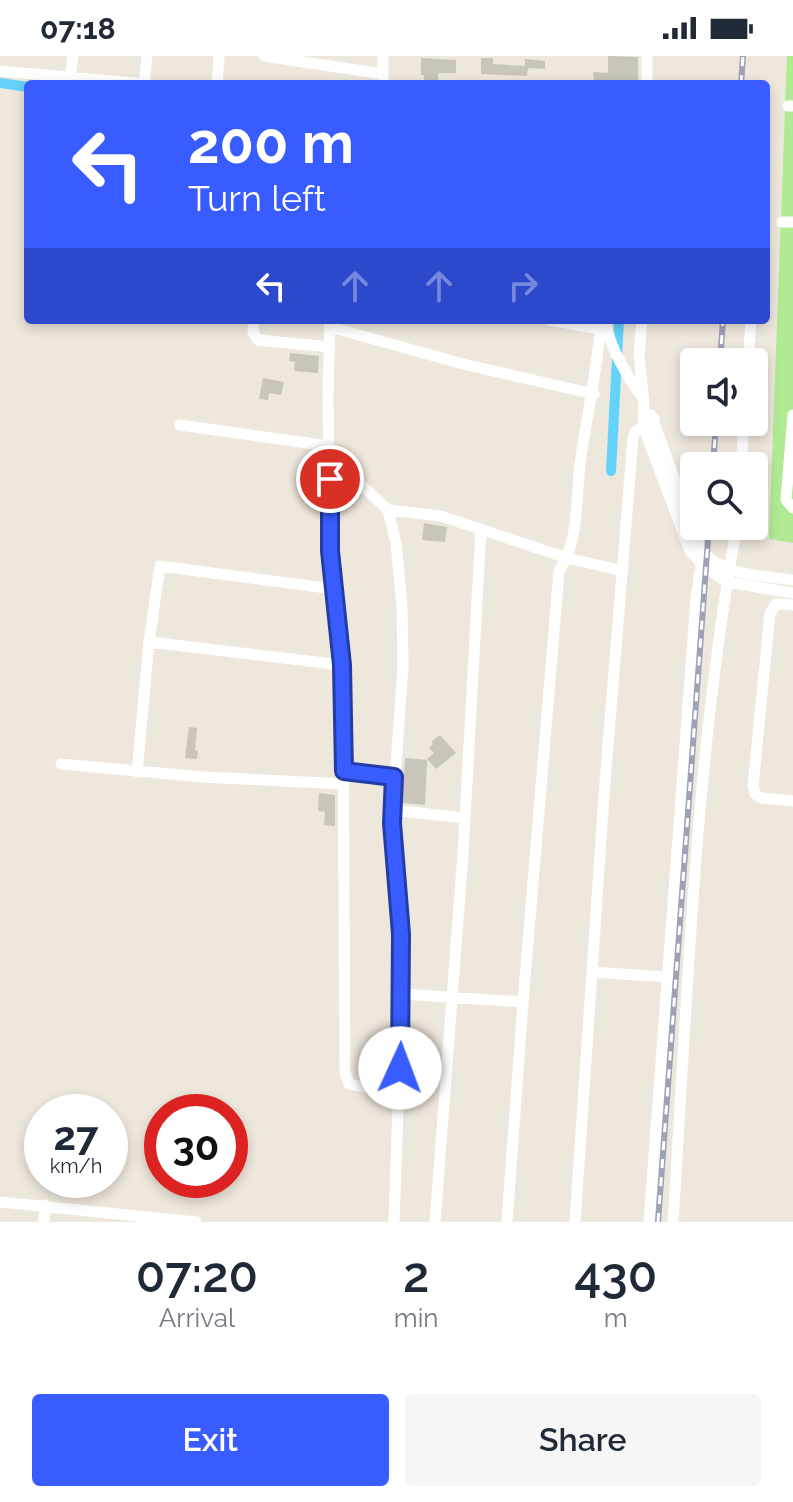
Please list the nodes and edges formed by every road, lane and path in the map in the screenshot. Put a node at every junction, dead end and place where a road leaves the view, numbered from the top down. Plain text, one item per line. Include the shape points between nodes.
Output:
1 (4, 56) edge
2 (73, 56) edge
3 (147, 56) edge
4 (219, 56) edge
5 (264, 56) edge
6 (383, 56) edge
7 (647, 56) edge
8 (1, 71) edge
9 (70, 78) junction
10 (383, 79) edge
11 (95, 80) edge
12 (145, 80) edge
13 (217, 80) edge
14 (647, 80) edge
15 (254, 324) edge
16 (330, 324) edge
17 (578, 324) edge
18 (642, 324) edge
19 (751, 324) edge
20 (606, 328) edge
21 (330, 347) junction
22 (749, 348) edge
23 (594, 394) junction
24 (644, 402) junction
25 (793, 415) edge
26 (648, 422) junction
27 (180, 425) dead end
28 (329, 450) junction
29 (793, 508) edge
30 (388, 510) junction
31 (481, 529) junction
32 (734, 540) edge
33 (702, 557) junction
34 (567, 558) junction
35 (623, 571) junction
36 (728, 576) junction
37 (793, 580) edge
38 (334, 589) junction
39 (793, 593) edge
40 (793, 605) edge
41 (149, 642) junction
42 (342, 665) junction
43 (61, 764) dead end
44 (344, 771) junction
45 (137, 772) junction
46 (394, 777) junction
47 (344, 784) junction
48 (793, 801) edge
49 (392, 810) junction
50 (465, 818) junction
51 (592, 972) junction
52 (667, 977) junction
53 (402, 994) junction
54 (452, 997) junction
55 (523, 1002) junction
56 (399, 1093) junction
57 (0, 1202) edge
58 (45, 1205) junction
59 (44, 1222) edge
60 (196, 1222) edge
61 (394, 1222) edge
62 (435, 1222) edge
63 (507, 1222) edge
64 (575, 1222) edge
65 (649, 1222) edge
66 (673, 1222) edge

1 - 8 street
2 - 9 street
3 - 12 street
4 - 13 street
5 - 10 street
6 - 10 street
7 - 14 street
8 - 9 street
9 - 11 street
15 - 21 street via 258,340
16 - 21 street
16 - 23 street via 463,364
17 - 20 street
18 - 24 street via 639,372
19 - 22 street
20 - 23 street
20 - 24 street
21 - 28 street
23 - 34 street
24 - 26 street
25 - 29 street via 786,500
26 - 33 street via 690,551
26 - 35 street via 633,438
27 - 28 street
28 - 30 street
28 - 38 street
30 - 31 street via 441,516
30 - 46 street via 402,607
31 - 34 street
31 - 50 street
32 - 36 street
33 - 36 street
33 - 52 street
34 - 35 street
34 - 55 street via 559,571
35 - 51 street
36 - 37 street
36 - 39 street
36 - 66 street via 698,845
38 - 41 street via 160,566
38 - 42 street
40 - 48 street via 776,604 770,613 753,786 761,798
41 - 42 street
41 - 45 street
42 - 44 street
43 - 45 street
44 - 46 street
44 - 47 street
45 - 47 street
46 - 49 street
47 - 56 street via 345,1072 349,1084
49 - 50 street
49 - 53 street
50 - 54 street
51 - 52 street
51 - 64 street
52 - 65 street
53 - 54 street
53 - 56 street
54 - 55 street
54 - 62 street
55 - 63 street
56 - 61 street
57 - 58 street
58 - 59 street
58 - 60 street

